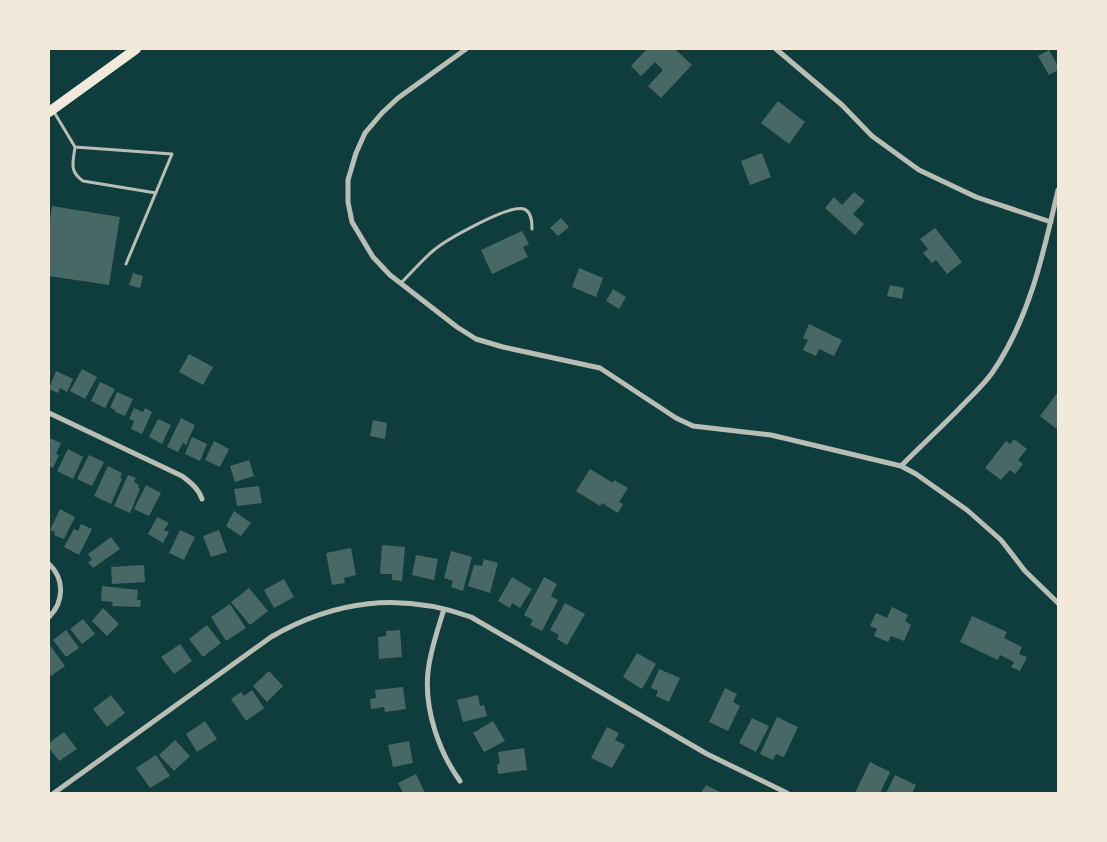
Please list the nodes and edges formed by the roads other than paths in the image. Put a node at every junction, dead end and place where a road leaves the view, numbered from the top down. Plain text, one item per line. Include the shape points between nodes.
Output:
1 (136, 49) edge
2 (466, 49) edge
3 (776, 49) edge
4 (51, 111) edge
5 (75, 147) junction
6 (1058, 190) edge
7 (156, 193) junction
8 (1051, 222) junction
9 (532, 229) dead end
10 (126, 264) dead end
11 (401, 284) junction
12 (49, 413) edge
13 (902, 466) junction
14 (202, 499) dead end
15 (49, 564) edge
16 (1058, 603) edge
17 (444, 609) junction
18 (49, 617) edge
19 (460, 781) dead end
20 (54, 793) edge
21 (788, 793) edge

1 - 4 main road
2 - 11 street via 382,113 365,134 348,180 352,222 373,256
3 - 8 street via 842,105 872,136 918,170 976,197
4 - 5 lane
5 - 7 lane via 73,168 75,176 83,181
5 - 7 lane via 172,154
6 - 8 street
7 - 10 lane
8 - 13 street via 1028,301 1006,351 973,394
9 - 11 lane via 532,219 524,209 484,221 435,249
11 - 13 street via 476,339 600,368 693,426 771,436
12 - 14 street via 182,476 194,485
13 - 16 street via 974,516 1001,540
15 - 18 street via 61,585 58,605
17 - 19 street via 428,673 428,691 436,733
17 - 20 street via 402,603 356,605 291,626 271,637
17 - 21 street via 487,626 707,754

